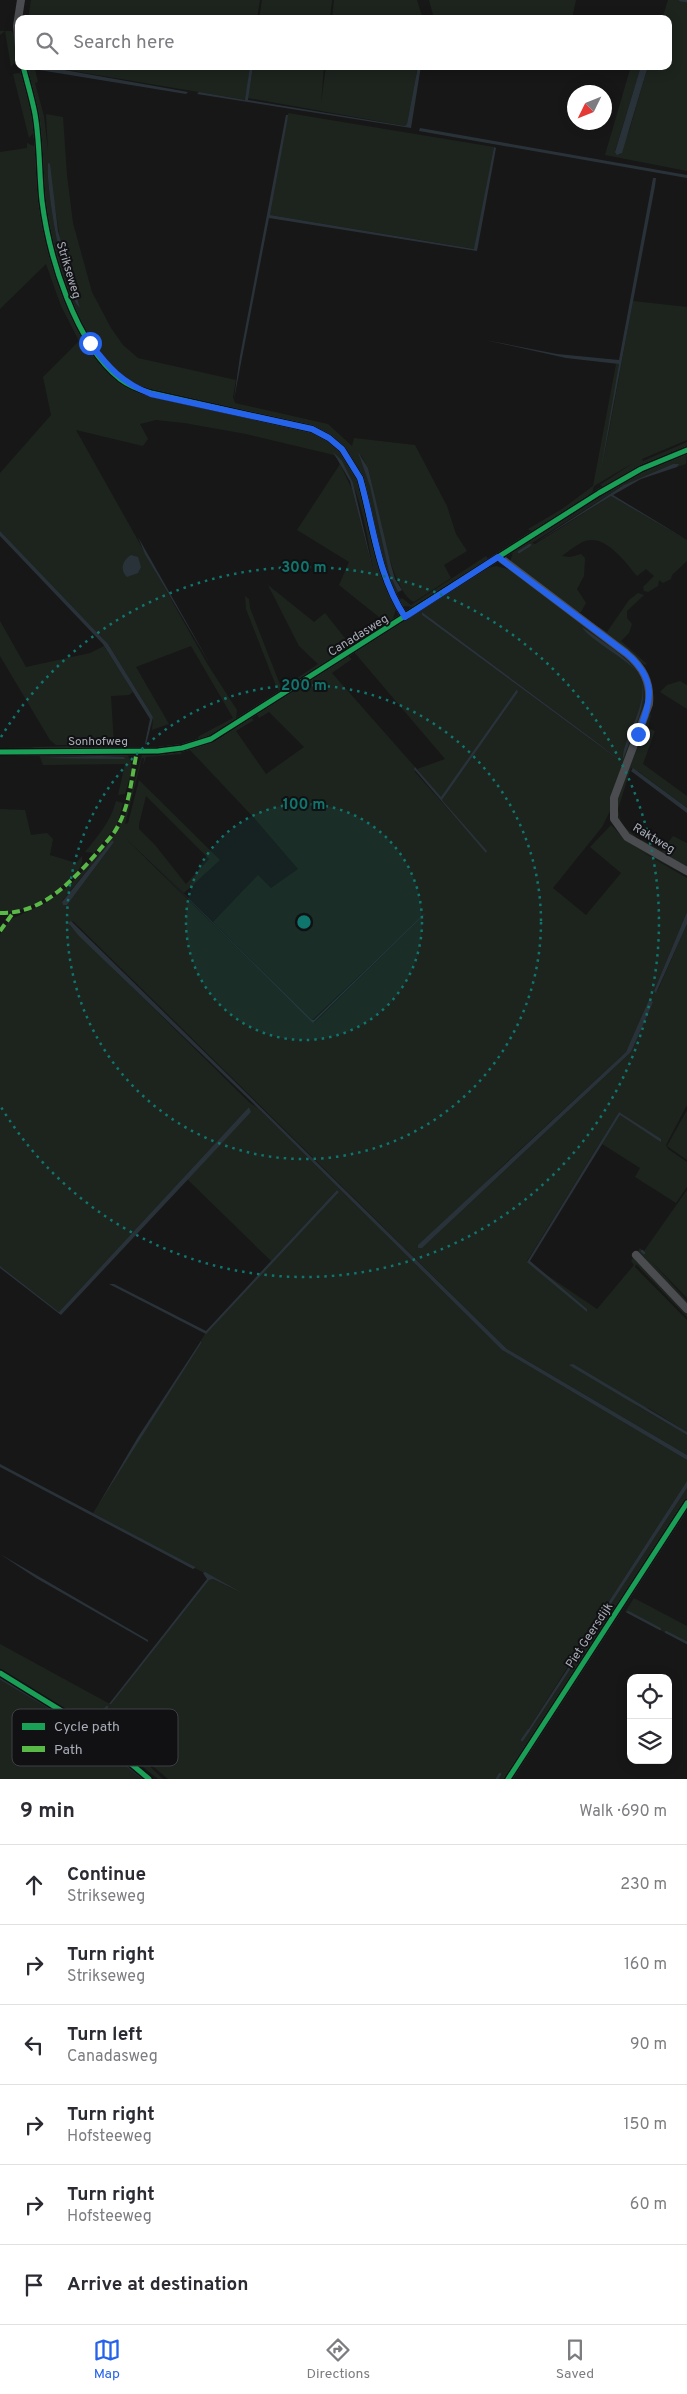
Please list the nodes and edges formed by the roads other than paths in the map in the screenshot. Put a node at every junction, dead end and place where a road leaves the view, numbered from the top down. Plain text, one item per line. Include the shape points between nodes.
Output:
1 (21, 0) edge
2 (19, 15) edge
3 (24, 70) edge
4 (687, 450) edge
5 (498, 557) junction
6 (405, 617) junction
7 (195, 745) joint
8 (0, 752) edge
9 (687, 871) edge
10 (636, 1255) dead end
11 (687, 1309) edge
12 (687, 1503) edge
13 (508, 1779) edge

1 - 2 street
3 - 6 street, Strikseweg via 35,114 46,225 66,298 90,343 108,367 134,388 312,429 336,444 360,478 381,568 387,586
4 - 5 street, Canadasweg via 619,481
5 - 6 street, Canadasweg
5 - 9 street, Raktweg via 631,657 647,678 649,704 614,798 614,820 627,837
6 - 7 street, Canadasweg via 234,725
7 - 8 street, Sonhofweg via 158,751
10 - 11 street
12 - 13 street, Piet Geersdijk

